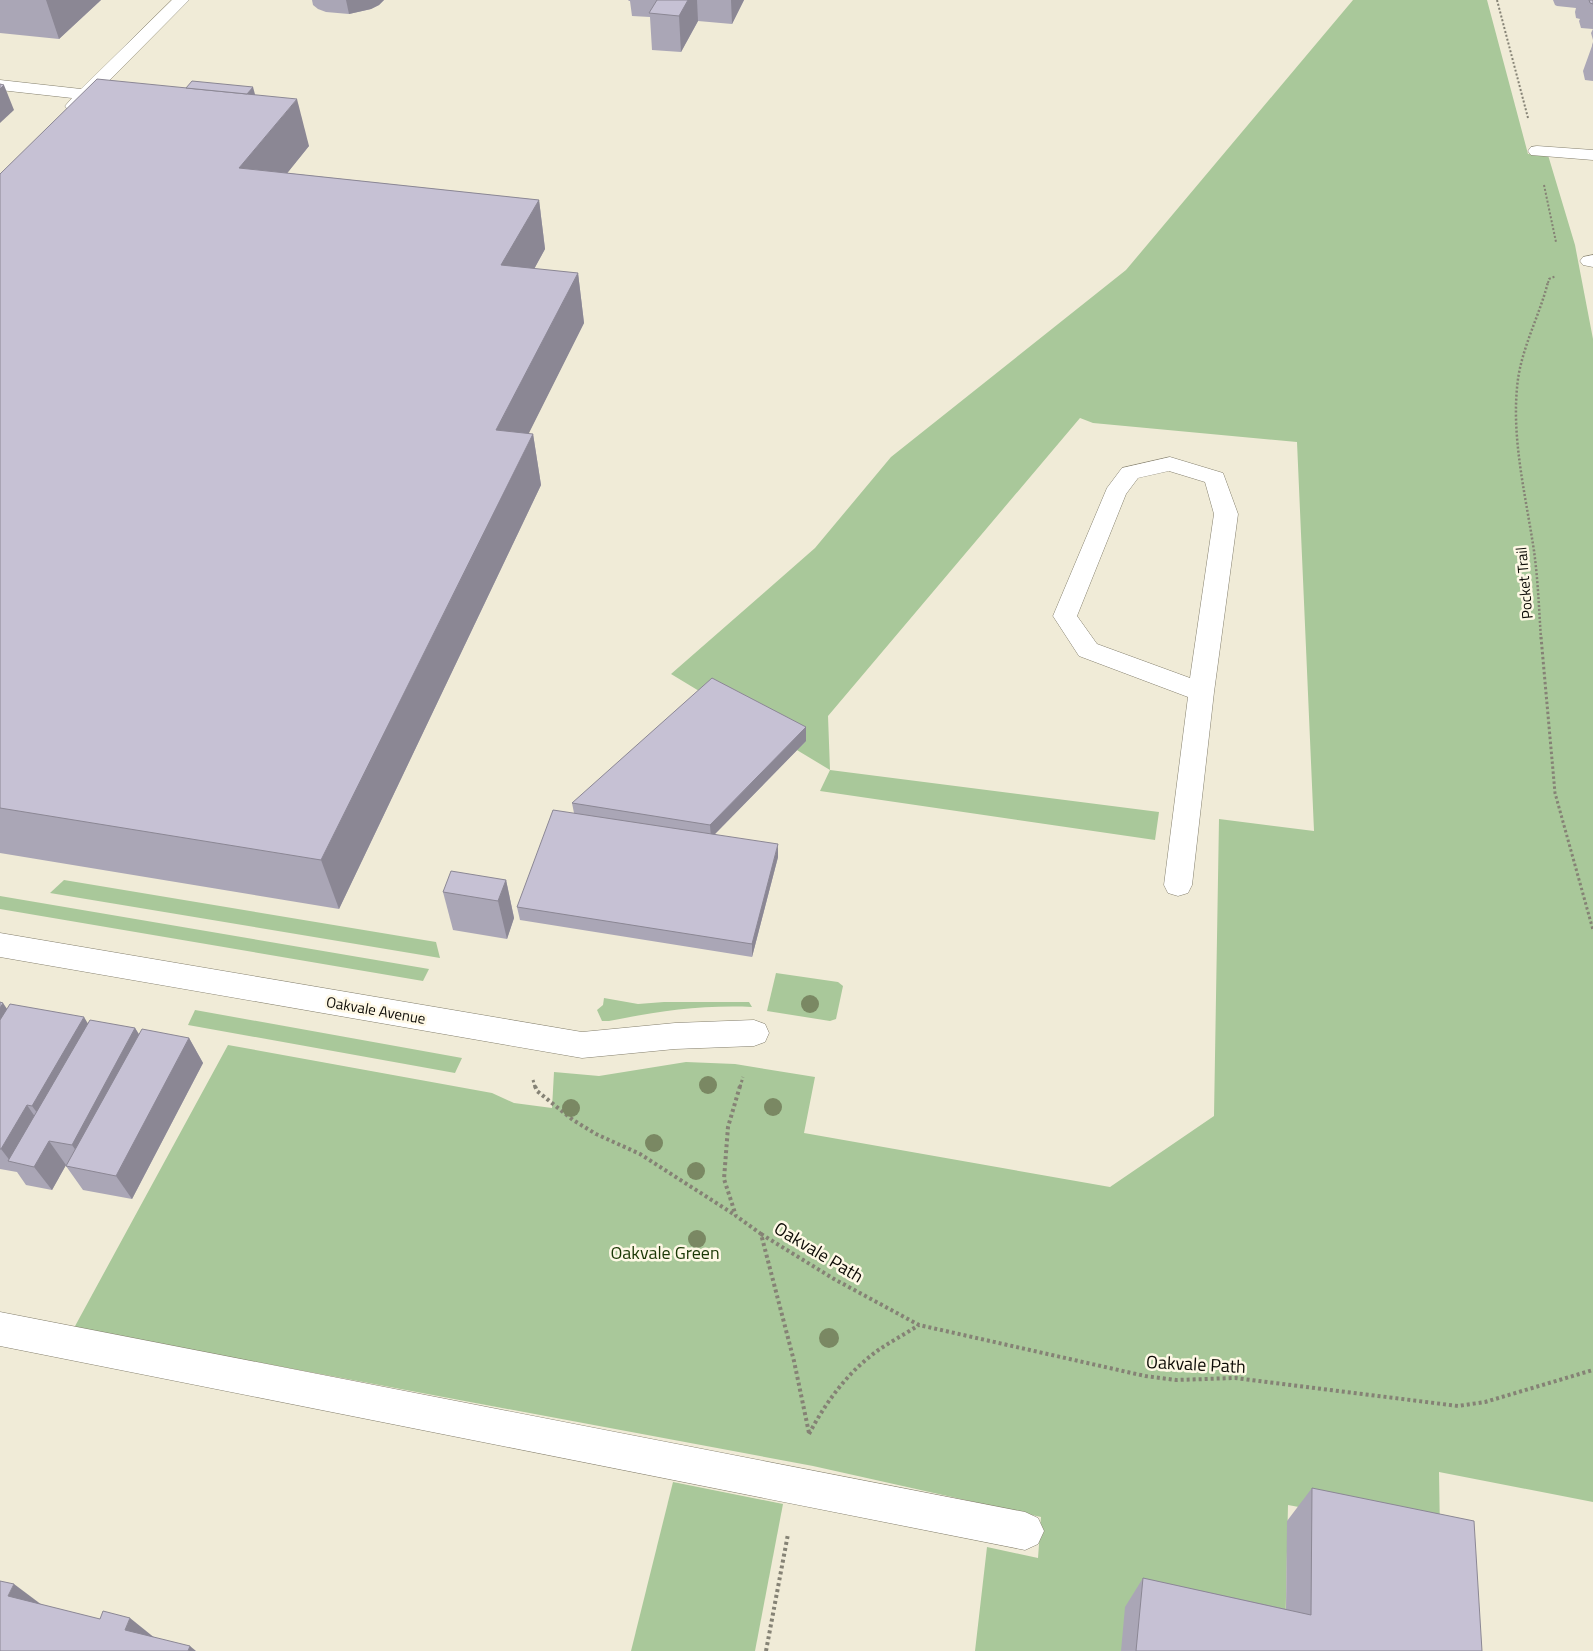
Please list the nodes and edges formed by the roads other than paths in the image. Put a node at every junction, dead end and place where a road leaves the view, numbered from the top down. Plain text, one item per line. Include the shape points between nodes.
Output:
1 (181, 0) edge
2 (0, 85) edge
3 (86, 95) junction
4 (62, 118) edge
5 (1537, 151) road end
6 (1593, 155) edge
7 (1201, 692) junction
8 (1178, 885) dead end
9 (0, 945) edge
10 (754, 1033) dead end
11 (0, 1329) edge
12 (1025, 1531) dead end

1 - 3 street
2 - 3 street
3 - 4 street
5 - 6 street
7 - 7 street via 1226,514 1215,478 1170,464 1130,473 1115,493 1065,616 1088,650
7 - 8 street
9 - 10 street, Oakvale Avenue via 582,1045
11 - 12 street

